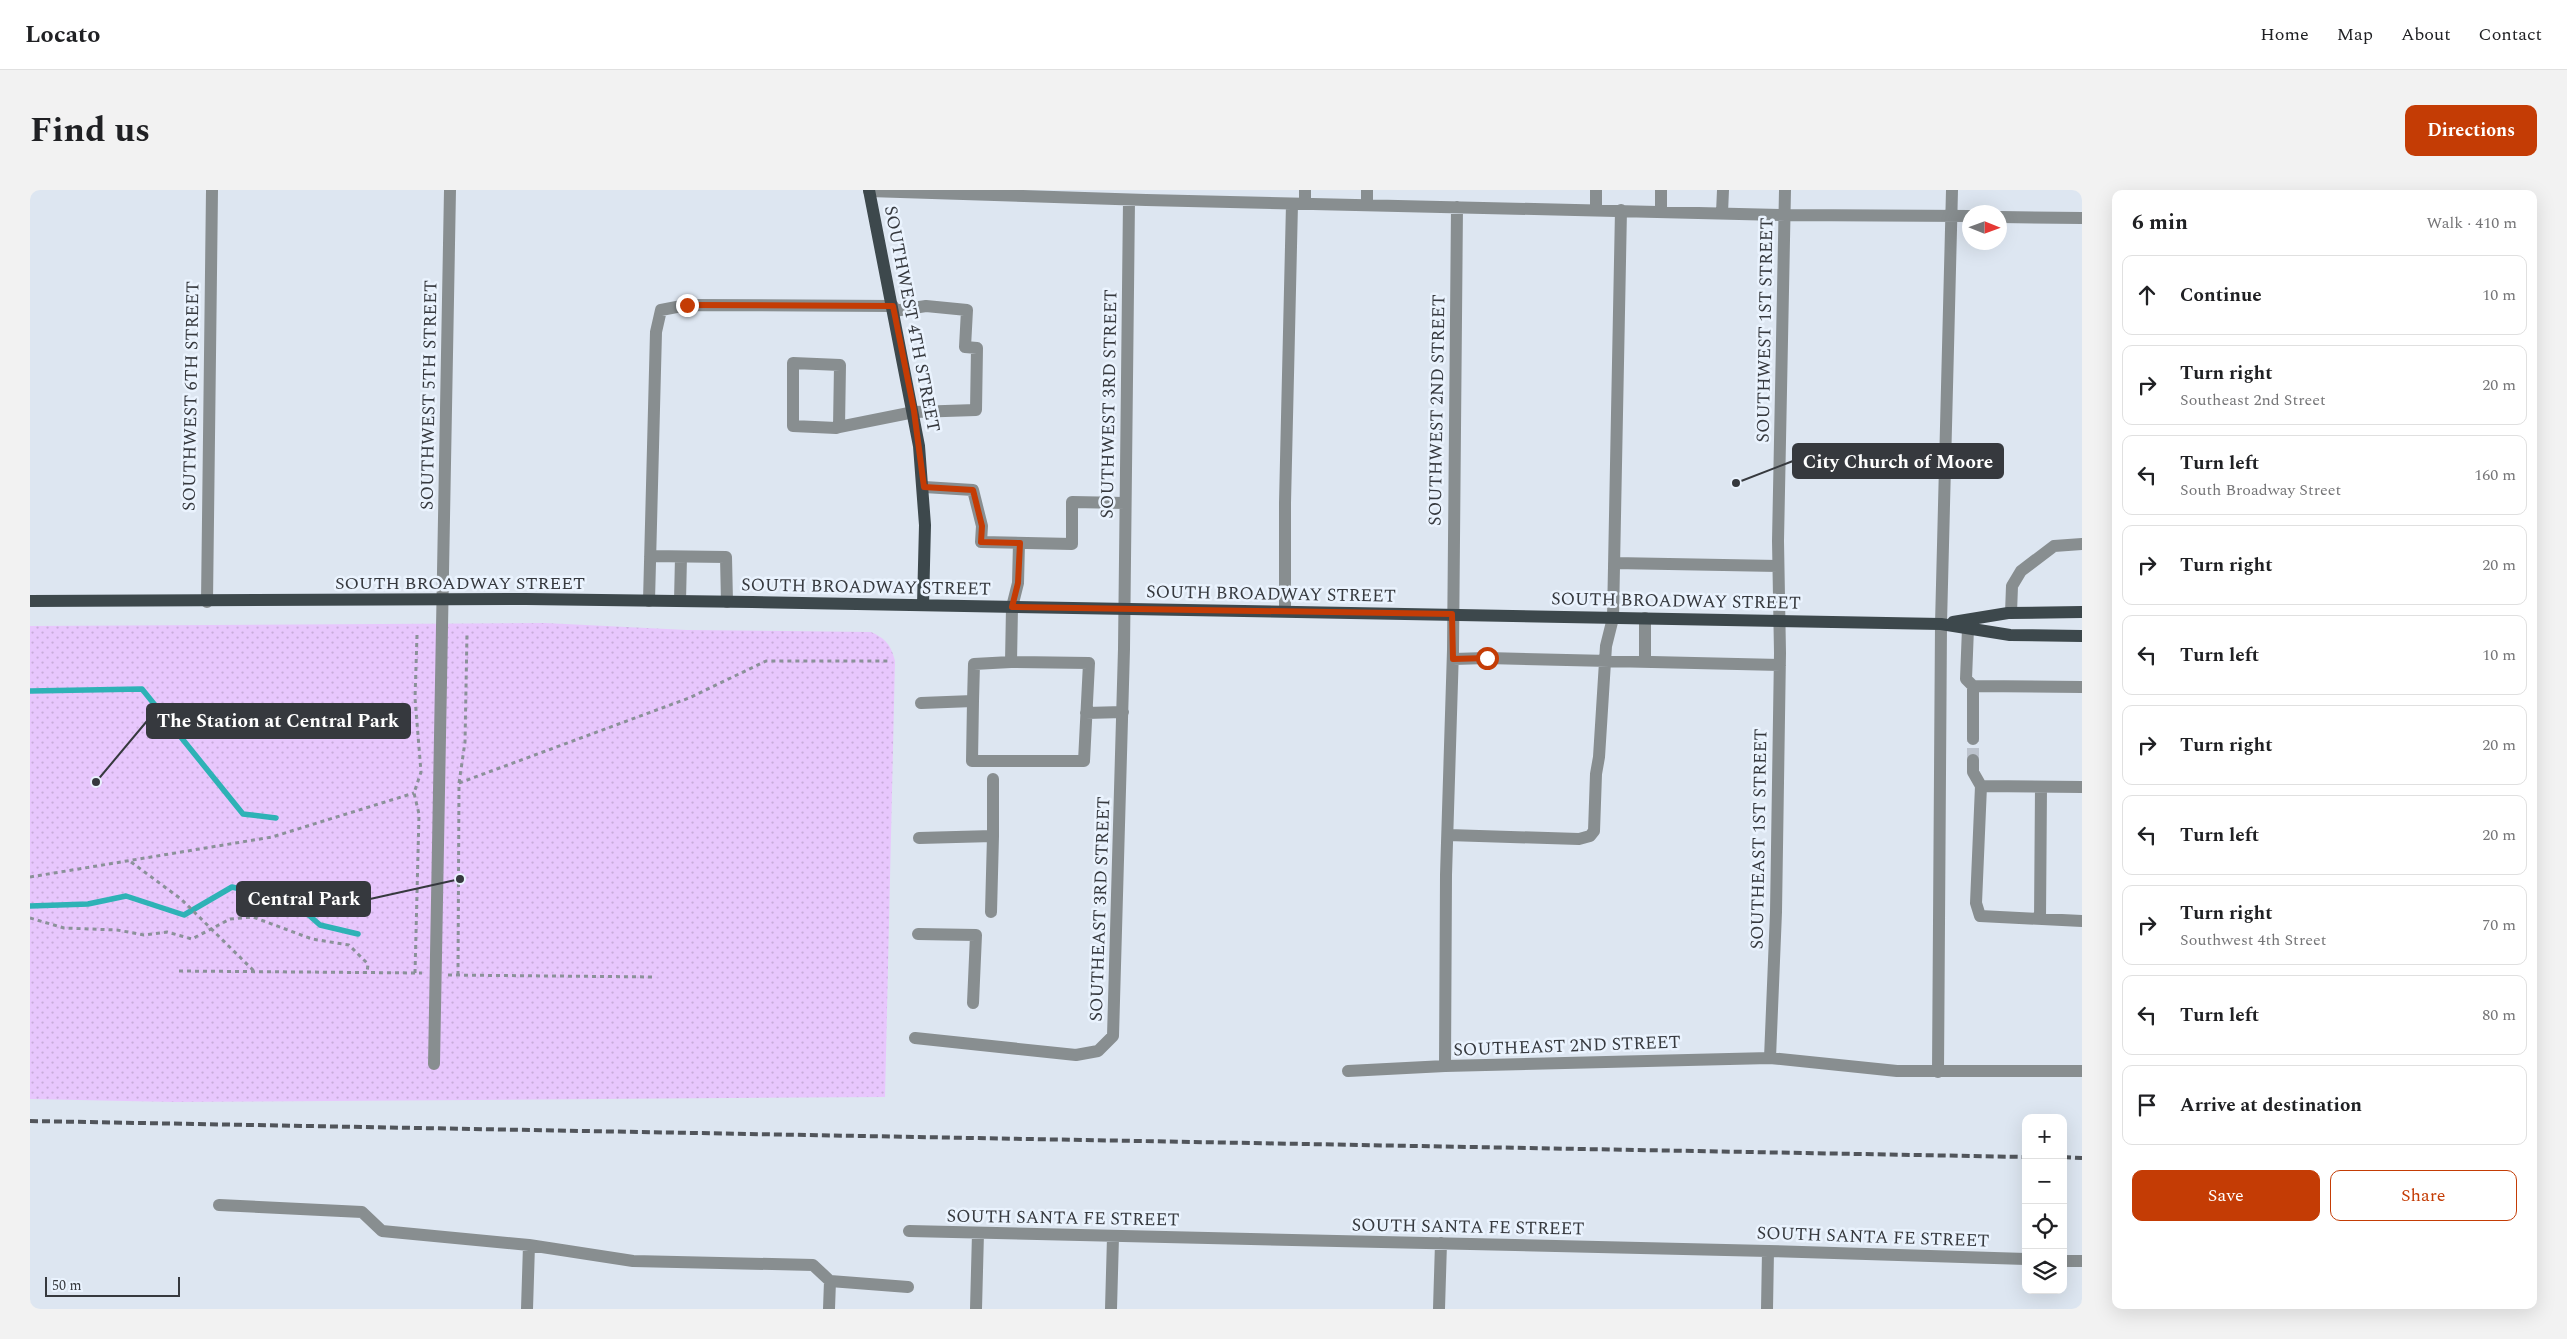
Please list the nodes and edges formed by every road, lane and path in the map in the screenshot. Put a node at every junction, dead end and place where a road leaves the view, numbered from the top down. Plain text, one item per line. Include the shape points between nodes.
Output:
1 (212, 190) edge
2 (450, 190) edge
3 (869, 190) edge
4 (1306, 190) edge
5 (1367, 190) edge
6 (1596, 190) edge
7 (1661, 190) edge
8 (1723, 190) edge
9 (1785, 190) edge
10 (1952, 190) edge
11 (932, 191) edge
12 (1147, 195) edge
13 (1130, 200) junction
14 (1292, 204) junction
15 (1305, 204) junction
16 (1367, 205) junction
17 (1458, 206) junction
18 (1596, 209) junction
19 (1621, 210) junction
20 (1661, 211) junction
21 (1722, 213) junction
22 (1785, 215) junction
23 (1951, 216) junction
24 (1962, 216) edge
25 (2007, 217) edge
26 (2082, 218) edge
27 (894, 308) junction
28 (914, 412) junction
29 (840, 427) junction
30 (924, 487) junction
31 (1125, 503) junction
32 (1020, 543) junction
33 (2082, 544) edge
34 (650, 556) junction
35 (681, 557) junction
36 (1614, 563) junction
37 (1778, 566) junction
38 (649, 601) junction
39 (680, 601) junction
40 (30, 602) edge
41 (207, 602) junction
42 (443, 602) junction
43 (727, 602) junction
44 (923, 606) junction
45 (1012, 607) junction
46 (1124, 608) junction
47 (1286, 611) junction
48 (2082, 612) edge
49 (2011, 613) junction
50 (1452, 614) junction
51 (1613, 618) junction
52 (1645, 618) junction
53 (1778, 621) junction
54 (1941, 624) junction
55 (1968, 628) junction
56 (467, 633) dead end
57 (417, 635) dead end
58 (2082, 636) edge
59 (1453, 659) junction
60 (1605, 660) junction
61 (888, 661) dead end
62 (1011, 662) junction
63 (1645, 662) junction
64 (1780, 665) junction
65 (1973, 686) junction
66 (2082, 687) edge
67 (973, 701) junction
68 (921, 703) dead end
69 (1123, 712) junction
70 (1086, 713) junction
71 (1973, 739) tunnel mouth
72 (1973, 760) tunnel mouth
73 (993, 779) dead end
74 (459, 783) junction
75 (1982, 786) junction
76 (2041, 787) junction
77 (2082, 787) edge
78 (414, 793) junction
79 (1448, 834) junction
80 (992, 836) junction
81 (919, 838) dead end
82 (131, 862) junction
83 (30, 877) edge
84 (991, 912) dead end
85 (30, 918) edge
86 (2040, 919) junction
87 (2082, 921) edge
88 (210, 928) junction
89 (918, 934) dead end
90 (179, 971) dead end
91 (254, 972) junction
92 (415, 972) junction
93 (367, 973) junction
94 (435, 974) junction
95 (458, 975) junction
96 (655, 977) dead end
97 (973, 1003) dead end
98 (916, 1038) dead end
99 (1770, 1058) junction
100 (434, 1064) dead end
101 (1445, 1066) junction
102 (1348, 1071) dead end
103 (2082, 1071) edge
104 (1938, 1072) junction
105 (220, 1206) dead end
106 (909, 1231) dead end
107 (978, 1233) junction
108 (1113, 1237) junction
109 (1441, 1243) junction
110 (529, 1245) junction
111 (1768, 1251) junction
112 (2022, 1260) edge
113 (2067, 1261) edge
114 (2082, 1261) edge
115 (830, 1281) junction
116 (908, 1286) dead end
117 (526, 1309) edge
118 (829, 1309) edge
119 (976, 1309) edge
120 (1111, 1309) edge
121 (1439, 1309) edge
122 (1767, 1309) edge

1 - 41 street, SOUTHWEST 6TH STREET
2 - 42 street, SOUTHWEST 5TH STREET
3 - 11 street
3 - 27 main road, SOUTHWEST 4TH STREET
4 - 15 street
5 - 16 street
6 - 18 street
7 - 20 street
8 - 21 street
9 - 22 street, SOUTHWEST 1ST STREET
10 - 23 street
11 - 13 street
12 - 13 street
12 - 14 street
13 - 31 street, SOUTHWEST 3RD STREET
14 - 15 street
14 - 47 street via 1285,503
15 - 16 street
16 - 17 street
17 - 18 street
17 - 50 street, SOUTHWEST 2ND STREET
18 - 19 street
19 - 20 street
19 - 36 street
20 - 21 street
21 - 22 street
22 - 23 street
22 - 37 street, SOUTHWEST 1ST STREET
23 - 24 street
23 - 54 street
25 - 26 street
27 - 28 main road, SOUTHWEST 4TH STREET
27 - 28 street via 926,306 967,310 966,347 976,348 976,410
27 - 34 street via 687,305 661,310 656,332
28 - 29 street
28 - 30 main road, SOUTHWEST 4TH STREET
29 - 29 street via 793,426 793,363 840,365
30 - 32 street via 973,490 982,526 981,542
30 - 44 main road, SOUTHWEST 4TH STREET
31 - 32 street via 1072,502 1072,544
31 - 46 street, SOUTHWEST 3RD STREET
32 - 45 street via 1018,583
33 - 49 street via 2054,546 2021,571 2012,586
34 - 35 street
34 - 38 street
35 - 39 street
35 - 43 street via 726,557
36 - 37 street
36 - 51 street
37 - 53 street, SOUTHWEST 1ST STREET
38 - 39 main road, SOUTH BROADWAY STREET
38 - 42 main road, SOUTH BROADWAY STREET
39 - 43 main road, SOUTH BROADWAY STREET
40 - 41 main road, SOUTH BROADWAY STREET
41 - 42 main road, SOUTH BROADWAY STREET
42 - 94 street, SOUTHWEST 5TH STREET
43 - 44 main road, SOUTH BROADWAY STREET
44 - 45 main road, SOUTH BROADWAY STREET
45 - 46 main road, SOUTH BROADWAY STREET
45 - 62 street
46 - 47 main road, SOUTH BROADWAY STREET
46 - 69 street, SOUTHEAST 3RD STREET
47 - 50 main road, SOUTH BROADWAY STREET
48 - 49 main road, SOUTH BROADWAY STREET
49 - 54 main road, SOUTH BROADWAY STREET
50 - 51 main road, SOUTH BROADWAY STREET
50 - 59 street, SOUTHEAST 2ND STREET
51 - 52 main road, SOUTH BROADWAY STREET
51 - 60 street
52 - 53 main road, SOUTH BROADWAY STREET
52 - 63 street
53 - 54 main road, SOUTH BROADWAY STREET
53 - 64 street, SOUTHEAST 1ST STREET
54 - 55 main road, SOUTH BROADWAY STREET
54 - 104 street
55 - 58 main road, SOUTH BROADWAY STREET via 2010,635
55 - 65 street via 1966,679
56 - 74 path via 465,742
57 - 78 path via 415,698 421,772
59 - 60 street
59 - 79 street, SOUTHEAST 2ND STREET
60 - 63 street
60 - 79 street via 1594,831 1590,836 1579,839
61 - 74 path via 766,661 690,698
62 - 67 street via 974,664
62 - 70 street via 1089,663
63 - 64 street
64 - 99 street, SOUTHEAST 1ST STREET
65 - 66 street
65 - 71 street
67 - 68 street
67 - 70 street via 972,761 1084,761
69 - 70 street
69 - 98 street, SOUTHEAST 3RD STREET via 1113,1036 1098,1051 1076,1055
72 - 75 street via 1973,772
73 - 80 street
74 - 95 path
75 - 76 street
75 - 86 street via 1976,903 1980,916
76 - 77 street
76 - 86 street
78 - 82 path via 272,837
78 - 92 path via 419,814
79 - 101 street, SOUTHEAST 2ND STREET
80 - 81 street
80 - 84 street
82 - 83 path
82 - 88 path via 182,899
85 - 88 path via 64,928 117,930 144,935 167,932 192,939
86 - 87 street
88 - 91 path
88 - 93 path via 230,919 254,917 312,939 349,945 368,964
89 - 97 street via 976,935
90 - 91 path
91 - 93 path
92 - 93 path
92 - 94 path
94 - 95 path
94 - 100 street, SOUTHWEST 5TH STREET
95 - 96 path
99 - 101 street, SOUTHEAST 2ND STREET
99 - 104 street, SOUTHEAST 2ND STREET
101 - 102 street
103 - 104 street, SOUTHEAST 2ND STREET
105 - 110 street via 362,1212 382,1231
106 - 107 street, SOUTH SANTA FE STREET
107 - 108 street, SOUTH SANTA FE STREET
107 - 119 street
108 - 109 street, SOUTH SANTA FE STREET
108 - 120 street
109 - 111 street, SOUTH SANTA FE STREET
109 - 121 street
110 - 115 street via 633,1261 814,1265
110 - 117 street
111 - 112 street, SOUTH SANTA FE STREET
111 - 122 street
113 - 114 street
115 - 116 street
115 - 118 street

